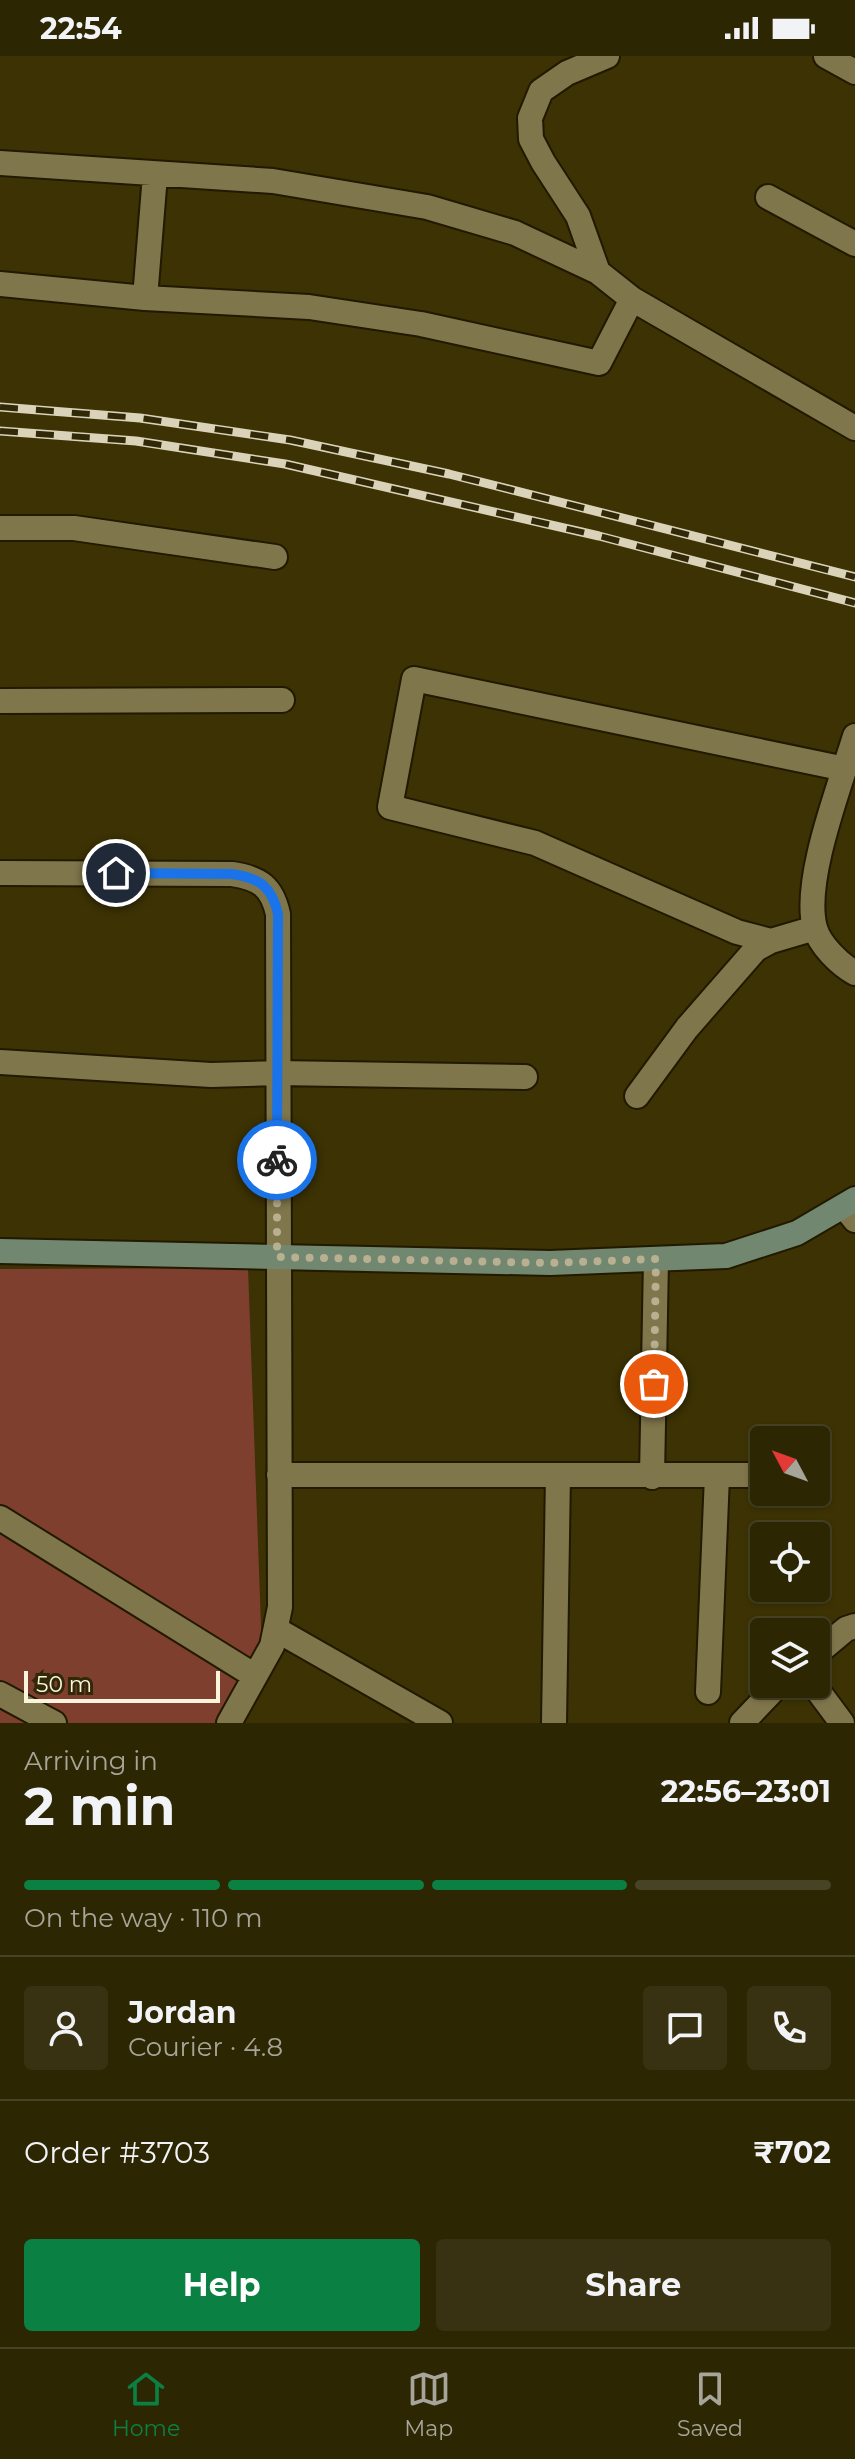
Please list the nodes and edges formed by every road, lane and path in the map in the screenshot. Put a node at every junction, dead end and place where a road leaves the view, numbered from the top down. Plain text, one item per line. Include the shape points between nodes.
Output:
1 (607, 56) edge
2 (826, 56) edge
3 (855, 72) edge
4 (0, 163) edge
5 (155, 175) junction
6 (768, 197) dead end
7 (855, 244) edge
8 (598, 272) junction
9 (0, 284) edge
10 (145, 298) junction
11 (632, 299) junction
12 (855, 428) edge
13 (0, 528) edge
14 (275, 557) dead end
15 (282, 700) dead end
16 (0, 701) edge
17 (855, 736) edge
18 (845, 769) junction
19 (833, 810) junction
20 (855, 821) edge
21 (0, 873) edge
22 (815, 928) junction
23 (771, 941) junction
24 (855, 973) edge
25 (0, 1062) edge
26 (277, 1073) junction
27 (525, 1077) dead end
28 (637, 1096) dead end
29 (851, 1208) edge
30 (0, 1251) edge
31 (277, 1257) junction
32 (656, 1259) junction
33 (279, 1475) junction
34 (558, 1475) junction
35 (750, 1475) edge
36 (717, 1476) junction
37 (652, 1477) junction
38 (0, 1518) edge
39 (855, 1626) edge
40 (277, 1630) junction
41 (830, 1642) edge
42 (255, 1676) junction
43 (708, 1692) dead end
44 (0, 1694) edge
45 (766, 1698) edge
46 (823, 1698) edge
47 (54, 1723) edge
48 (229, 1723) edge
49 (440, 1723) edge
50 (554, 1723) edge
51 (742, 1723) edge
52 (842, 1723) edge

1 - 8 street via 541,91 530,118 531,139 578,216
2 - 3 street
4 - 5 street
5 - 8 street via 273,181 427,207 515,233
5 - 10 street
6 - 7 street
8 - 11 street
9 - 10 street
10 - 11 street via 309,307 421,324 599,363
11 - 12 street
13 - 14 street via 74,528
15 - 16 street
17 - 18 street
18 - 19 street
18 - 23 street via 414,679 390,807 535,843 737,932
19 - 20 street
19 - 22 street via 812,895
21 - 26 street via 232,874 263,884 274,896 278,914
22 - 23 street
22 - 24 street via 828,950
23 - 28 street via 756,949 687,1028
25 - 26 street via 211,1075
26 - 27 street
26 - 31 street
29 - 32 street via 726,1256
30 - 31 street
31 - 32 street via 550,1263
31 - 33 street
32 - 37 street
33 - 34 street
33 - 40 street
34 - 37 street
34 - 50 street
35 - 36 street
36 - 37 street
36 - 43 street
38 - 42 street
39 - 41 street
40 - 42 street
40 - 49 street
42 - 48 street
44 - 47 street
45 - 51 street
46 - 52 street

